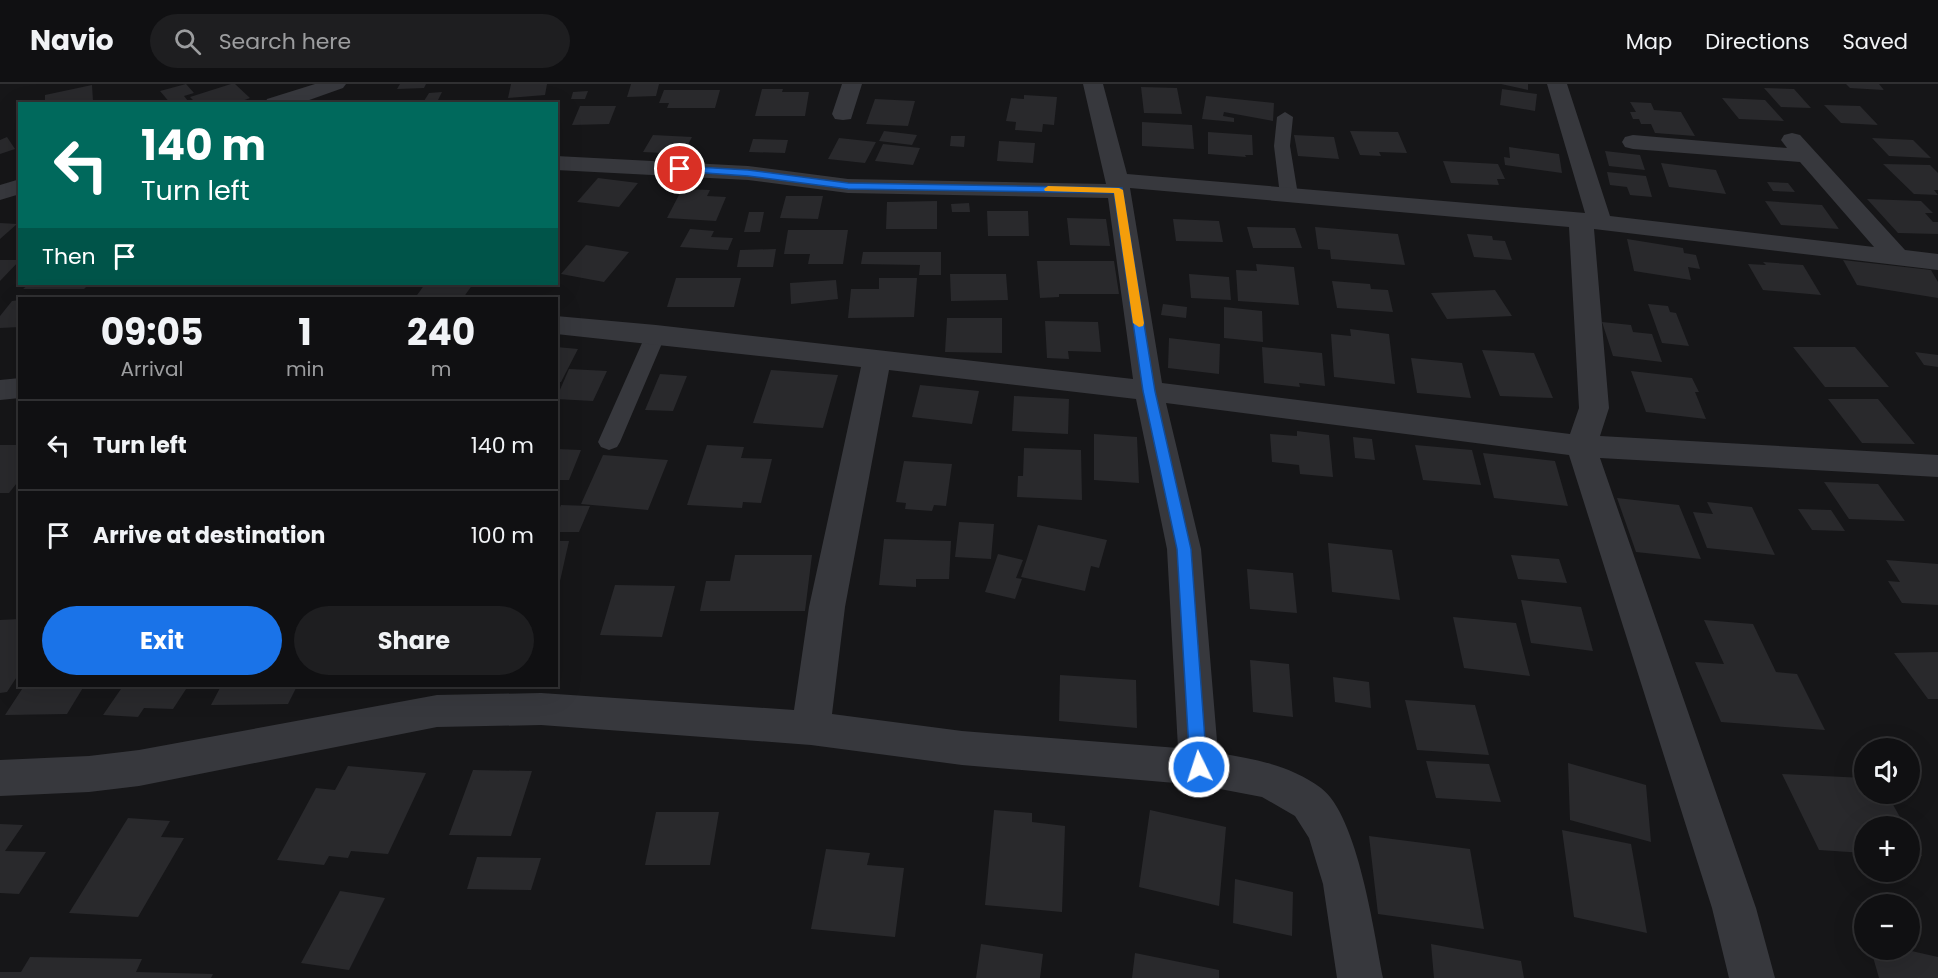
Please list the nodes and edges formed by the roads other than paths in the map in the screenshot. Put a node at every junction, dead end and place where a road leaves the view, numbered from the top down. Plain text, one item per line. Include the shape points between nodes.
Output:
1 (336, 84) edge
2 (852, 84) edge
3 (1093, 84) edge
4 (1557, 84) edge
5 (281, 102) edge
6 (843, 114) dead end
7 (1285, 117) dead end
8 (1785, 132) dead end
9 (1633, 142) dead end
10 (1806, 156) junction
11 (558, 163) edge
12 (1118, 185) junction
13 (18, 187) edge
14 (0, 193) edge
15 (1289, 195) junction
16 (0, 199) edge
17 (18, 200) edge
18 (1590, 222) junction
19 (1897, 257) junction
20 (1938, 262) edge
21 (558, 325) edge
22 (656, 334) junction
23 (877, 360) junction
24 (18, 388) edge
25 (0, 390) edge
26 (1149, 391) junction
27 (609, 442) dead end
28 (1581, 446) junction
29 (1938, 466) edge
30 (811, 728) junction
31 (1199, 767) junction
32 (0, 778) edge
33 (1360, 978) edge
34 (1752, 978) edge

1 - 5 street
2 - 6 street
3 - 12 street
4 - 18 street
7 - 15 lane via 1281,146
8 - 10 street
9 - 10 street
10 - 19 street
11 - 12 street via 748,173 848,186
12 - 15 street
12 - 26 street
13 - 14 street
15 - 18 street
16 - 17 street
18 - 19 street
18 - 28 street via 1594,408
19 - 20 street
21 - 22 street
22 - 23 street
22 - 27 lane
23 - 26 street
23 - 30 street via 826,607
24 - 25 street
26 - 28 street
26 - 31 street via 1184,549
28 - 29 street
28 - 34 street via 1734,908
30 - 31 street via 962,748
30 - 32 street via 541,709 437,711 139,768
31 - 33 street via 1262,779 1283,786 1309,803 1328,830 1344,884

